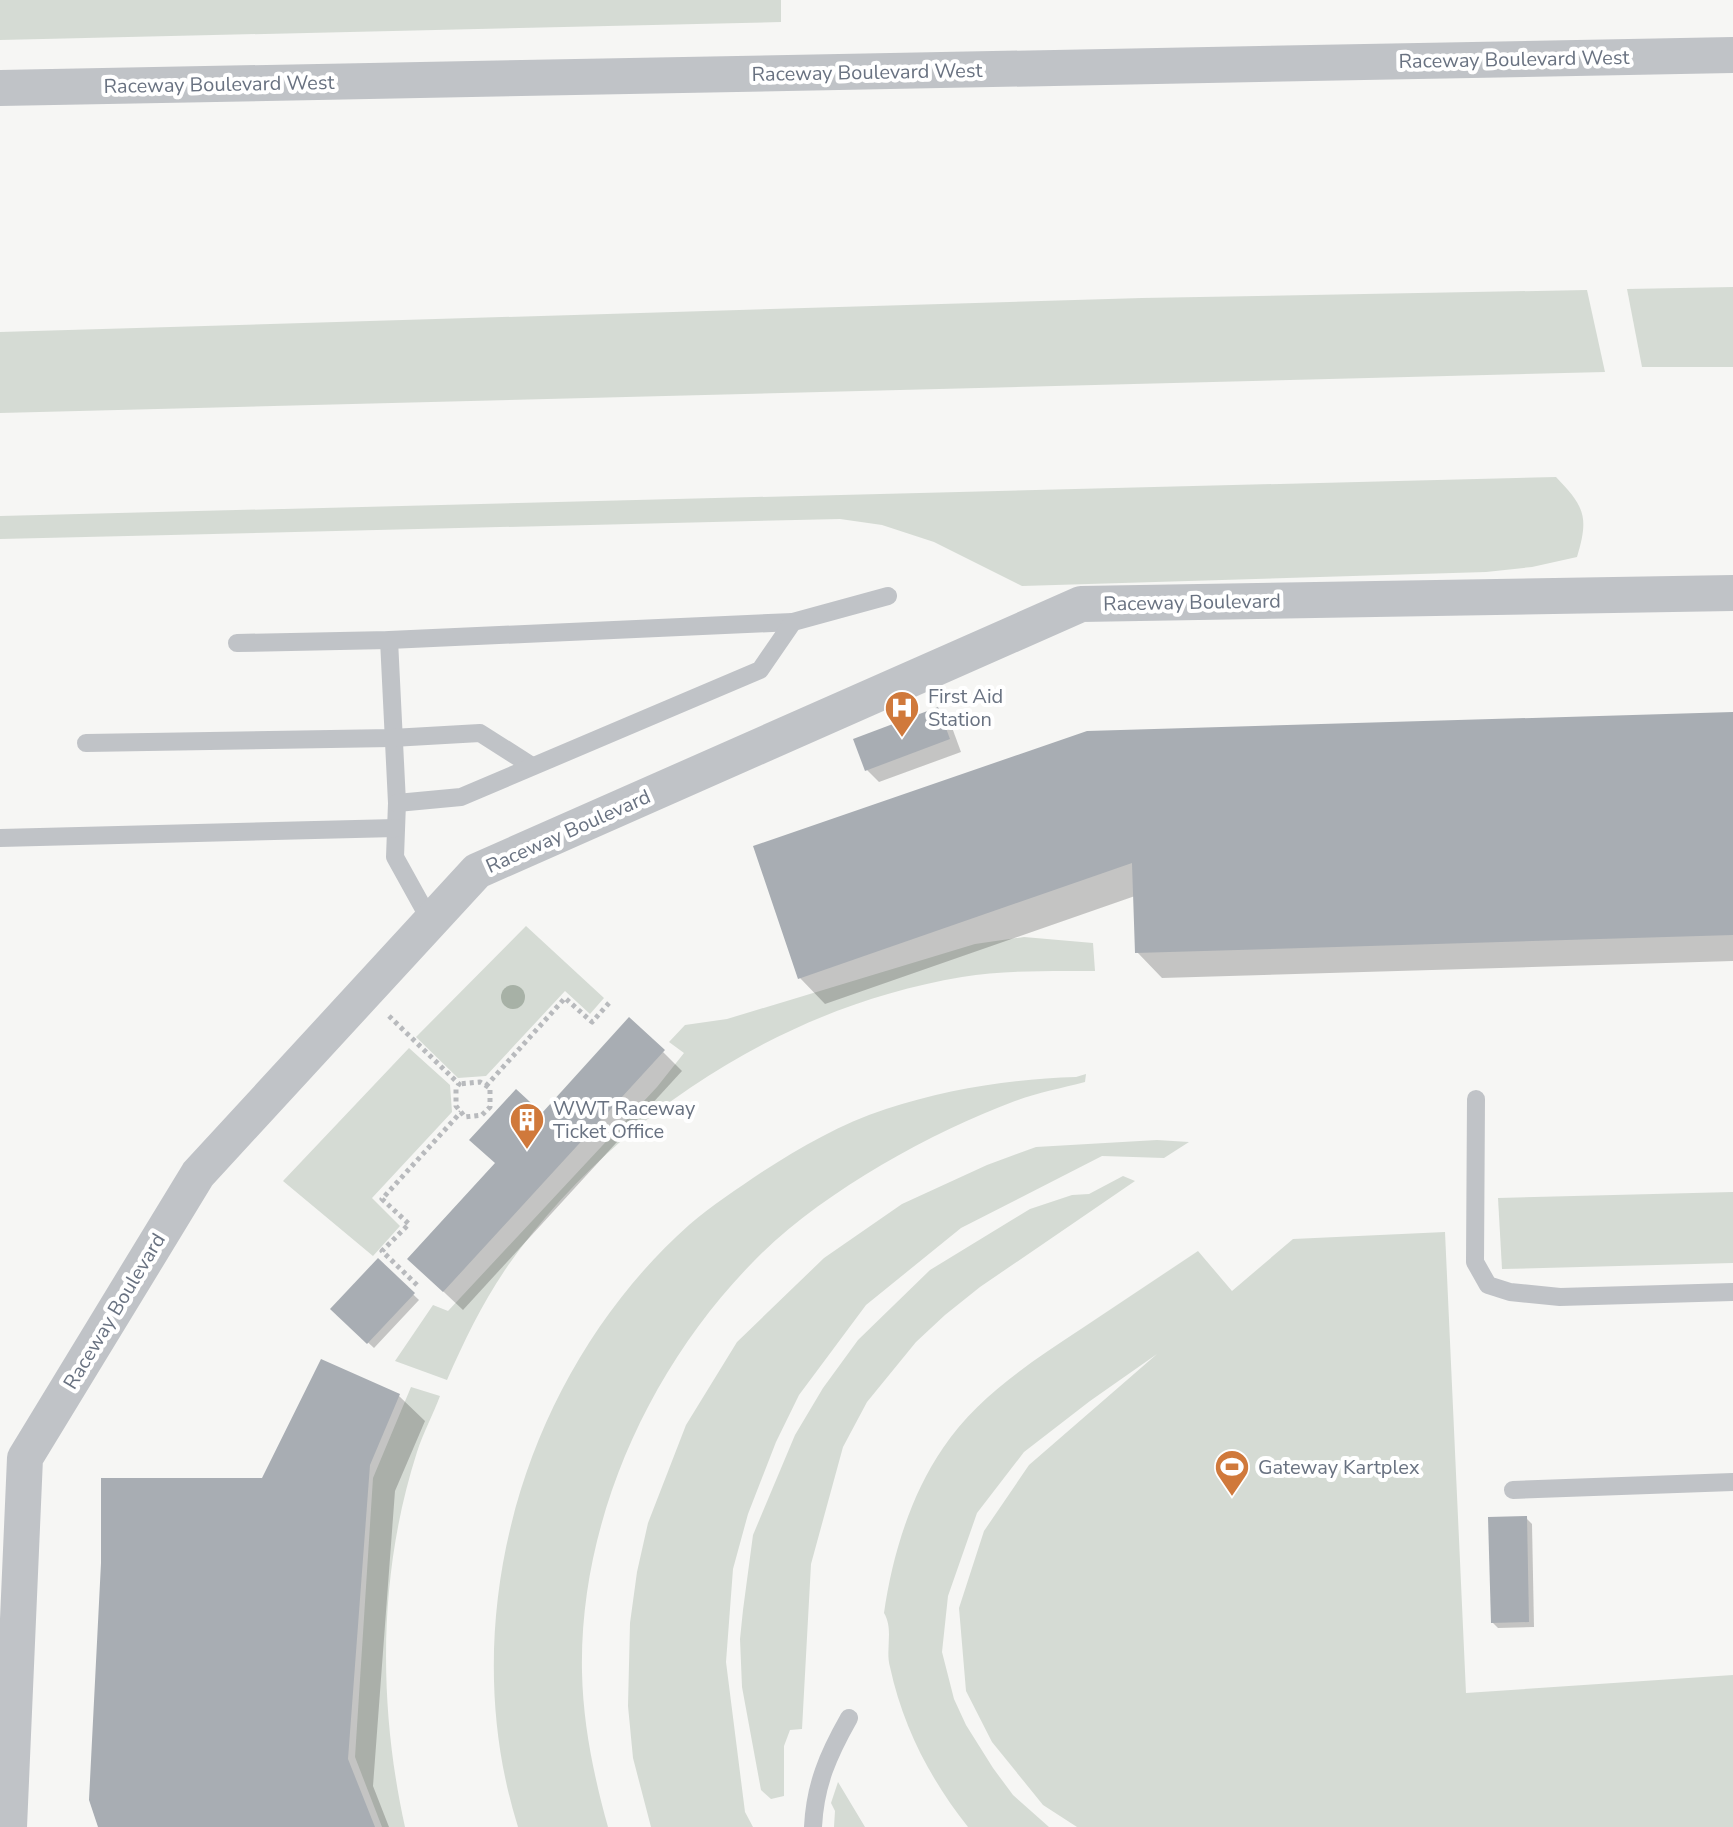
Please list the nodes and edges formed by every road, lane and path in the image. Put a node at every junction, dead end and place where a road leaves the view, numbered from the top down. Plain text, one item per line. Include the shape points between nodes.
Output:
1 (1733, 55) edge
2 (0, 88) edge
3 (1733, 593) edge
4 (888, 596) dead end
5 (793, 622) junction
6 (389, 640) junction
7 (237, 643) dead end
8 (392, 738) junction
9 (86, 743) dead end
10 (532, 766) junction
11 (397, 803) junction
12 (396, 828) junction
13 (0, 838) edge
14 (431, 922) junction
15 (365, 993) junction
16 (609, 1003) dead end
17 (459, 1084) junction
18 (486, 1086) junction
19 (1476, 1099) dead end
20 (461, 1112) junction
21 (417, 1285) dead end
22 (1733, 1292) edge
23 (1733, 1482) edge
24 (1513, 1490) dead end
25 (849, 1718) dead end
26 (9, 1827) edge
27 (813, 1827) edge

1 - 2 street, Raceway Boulevard West
3 - 14 street, Raceway Boulevard via 1081,604 477,871
4 - 5 lane
5 - 6 lane
5 - 10 lane via 760,670
6 - 7 lane
6 - 8 lane
8 - 9 lane
8 - 10 lane via 480,733
8 - 11 lane
10 - 11 lane via 461,797
11 - 12 lane
12 - 13 lane
12 - 14 lane via 395,857
14 - 15 street, Raceway Boulevard
15 - 17 path
15 - 26 street, Raceway Boulevard via 198,1174 25,1458
16 - 18 path via 592,1022 565,998
17 - 18 path
17 - 20 path via 456,1106
18 - 20 path via 490,1107 482,1115 465,1117
19 - 22 lane via 1475,1262 1488,1285 1560,1297
20 - 21 path via 382,1199 409,1224 382,1251
23 - 24 lane
25 - 27 lane via 827,1757

